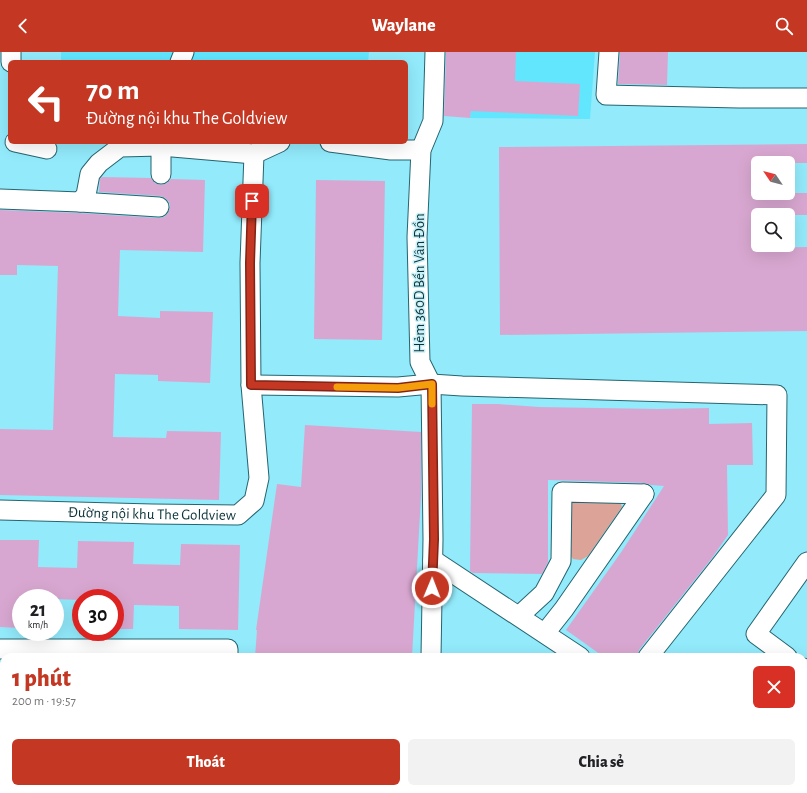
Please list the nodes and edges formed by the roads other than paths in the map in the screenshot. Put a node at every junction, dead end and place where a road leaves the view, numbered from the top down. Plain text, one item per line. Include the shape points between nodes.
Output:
1 (435, 52) edge
2 (609, 52) edge
3 (807, 98) edge
4 (24, 144) edge
5 (276, 144) edge
6 (345, 144) edge
7 (161, 146) junction
8 (47, 149) dead end
9 (421, 150) junction
10 (254, 154) junction
11 (161, 174) dead end
12 (0, 199) edge
13 (80, 202) junction
14 (159, 207) dead end
15 (432, 384) junction
16 (251, 385) junction
17 (0, 510) edge
18 (433, 560) junction
19 (807, 562) edge
20 (519, 616) junction
21 (545, 633) junction
22 (0, 649) edge
23 (228, 653) edge
24 (431, 653) edge
25 (574, 653) edge
26 (651, 653) edge
27 (782, 653) edge

1 - 9 street, Hẻm 360D Bến Vân Đồn via 433,121
2 - 3 street via 606,95
4 - 8 street
5 - 10 street
6 - 9 street via 391,150
7 - 10 street
7 - 11 street
7 - 13 street via 120,147 99,163 90,174 86,195
9 - 15 street, Hẻm 360D Bến Vân Đồn via 417,237 420,362
10 - 16 street, Đường nội khu The Goldview via 250,263
12 - 13 street
13 - 14 street
15 - 16 street via 398,388
15 - 18 street, Hẻm 360D Bến Vân Đồn
15 - 26 street via 777,395 776,495
16 - 17 street, Đường nội khu The Goldview via 259,478 254,501 238,515
18 - 20 street
18 - 24 street, Hẻm 360D Bến Vân Đồn
19 - 27 street via 756,634
20 - 21 street
20 - 21 street via 544,593 561,561 562,492 644,494
21 - 25 street
22 - 23 street via 228,649

